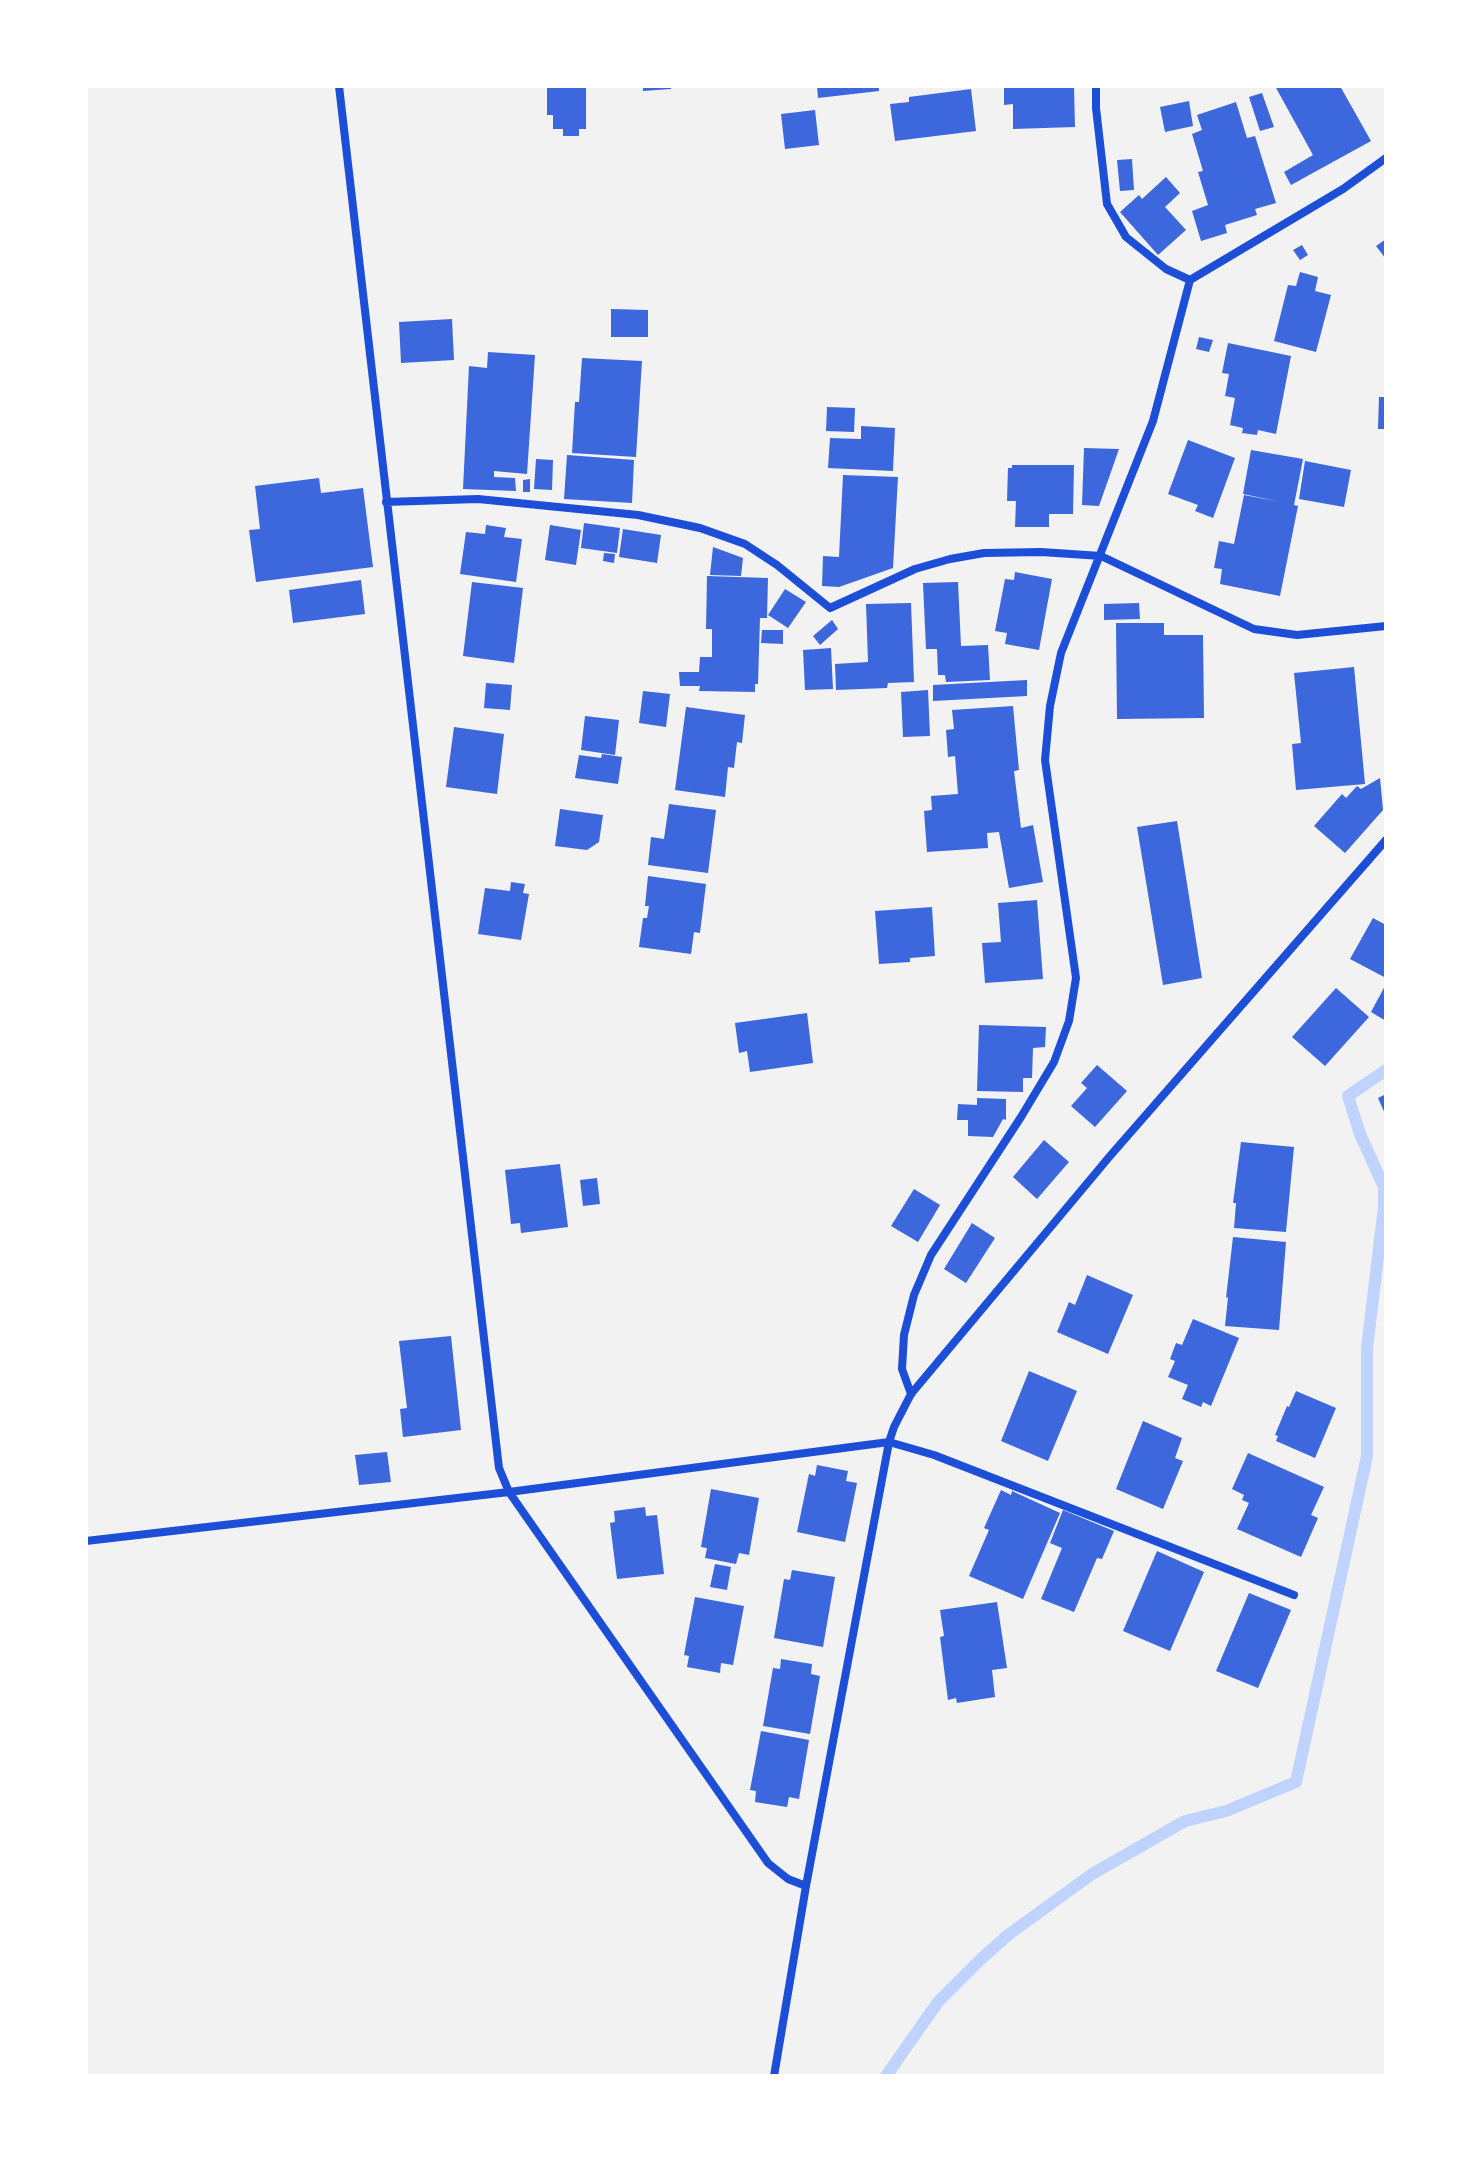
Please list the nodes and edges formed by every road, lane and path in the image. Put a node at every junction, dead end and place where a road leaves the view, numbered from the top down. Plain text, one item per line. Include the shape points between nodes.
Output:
1 (339, 86) edge
2 (1096, 86) edge
3 (1386, 158) edge
4 (1190, 280) junction
5 (386, 502) junction
6 (1101, 556) junction
7 (1386, 626) edge
8 (1386, 840) edge
9 (911, 1394) junction
10 (889, 1442) junction
11 (509, 1492) junction
12 (86, 1541) edge
13 (1294, 1595) dead end
14 (806, 1886) junction
15 (774, 2076) edge

1 - 5 street
2 - 4 street via 1107,204 1126,237 1166,269
3 - 4 street
4 - 6 street via 1153,421
5 - 6 street via 478,499 638,515 700,528 745,544 830,608 950,559 984,553
5 - 11 street via 499,1468
6 - 7 street via 1254,629 1297,635
6 - 9 street via 1061,653 1045,760 1076,978 1069,1021 1054,1062 931,1255 914,1295 902,1369
8 - 9 street
9 - 10 street
10 - 11 street
10 - 13 street
10 - 14 street
11 - 12 street
11 - 14 street via 768,1863
14 - 15 street

